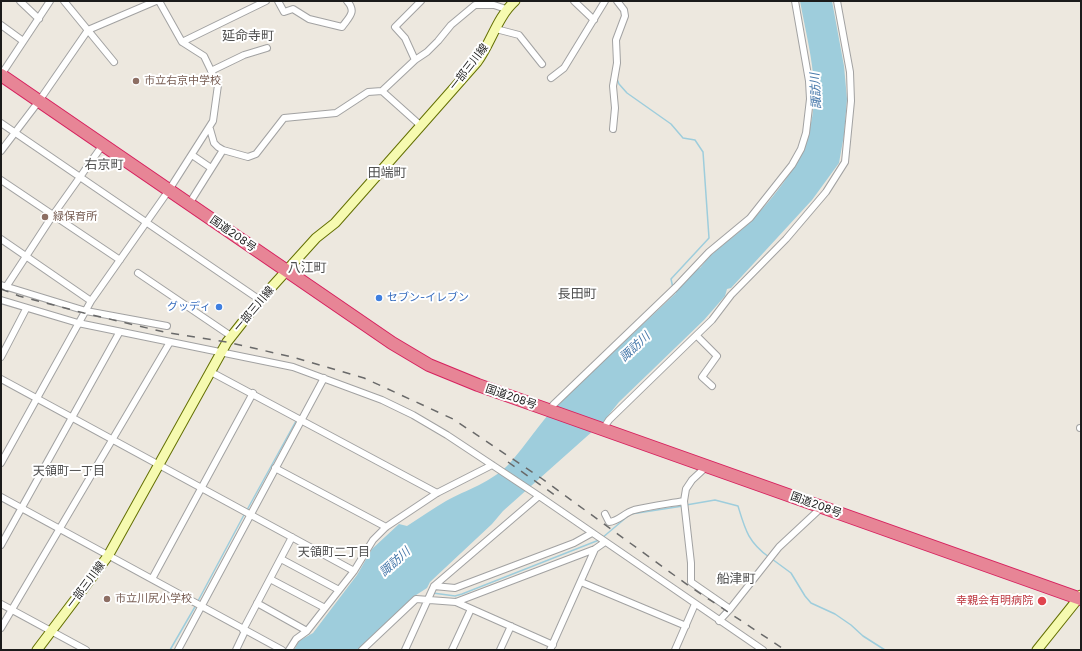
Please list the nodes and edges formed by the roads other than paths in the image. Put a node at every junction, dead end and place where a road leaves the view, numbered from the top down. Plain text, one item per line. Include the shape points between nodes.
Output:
1 (20, 1) edge
2 (50, 1) edge
3 (64, 1) edge
4 (156, 1) edge
5 (159, 1) edge
6 (266, 1) edge
7 (278, 1) edge
8 (347, 1) edge
9 (421, 1) edge
10 (515, 1) edge
11 (574, 1) edge
12 (605, 1) edge
13 (617, 1) edge
14 (795, 1) edge
15 (837, 1) edge
16 (506, 8) junction
17 (39, 18) junction
18 (594, 20) junction
19 (1, 25) edge
20 (496, 29) junction
21 (88, 30) junction
22 (24, 40) junction
23 (182, 42) junction
24 (267, 48) dead end
25 (415, 60) junction
26 (114, 62) dead end
27 (542, 64) dead end
28 (211, 70) junction
29 (1, 75) edge
30 (551, 78) dead end
31 (382, 91) junction
32 (39, 101) junction
33 (1, 123) edge
34 (420, 124) junction
35 (210, 129) junction
36 (613, 129) dead end
37 (14, 132) junction
38 (102, 146) junction
39 (223, 150) junction
40 (1, 151) edge
41 (192, 155) junction
42 (211, 168) junction
43 (80, 178) junction
44 (1, 180) edge
45 (169, 190) junction
46 (189, 204) junction
47 (53, 215) junction
48 (146, 222) junction
49 (1, 239) edge
50 (26, 256) junction
51 (120, 260) junction
52 (286, 271) junction
53 (138, 273) dead end
54 (4, 286) edge
55 (1, 300) edge
56 (260, 300) junction
57 (91, 301) junction
58 (26, 309) junction
59 (86, 310) junction
60 (78, 323) junction
61 (167, 326) dead end
62 (120, 333) junction
63 (231, 336) junction
64 (697, 336) junction
65 (170, 342) junction
66 (222, 352) junction
67 (1, 357) edge
68 (211, 372) junction
69 (324, 378) junction
70 (1, 379) edge
71 (712, 386) dead end
72 (253, 393) junction
73 (36, 399) junction
74 (552, 410) junction
75 (73, 418) junction
76 (302, 420) junction
77 (600, 428) junction
78 (113, 440) junction
79 (1, 463) edge
80 (159, 464) junction
81 (492, 465) junction
82 (707, 466) junction
83 (276, 468) junction
84 (202, 488) junction
85 (436, 493) junction
86 (539, 496) junction
87 (1, 497) edge
88 (684, 500) junction
89 (822, 507) junction
90 (21, 508) junction
91 (605, 514) dead end
92 (250, 515) junction
93 (386, 527) junction
94 (60, 530) junction
95 (592, 533) junction
96 (292, 537) junction
97 (605, 542) junction
98 (1, 545) edge
99 (595, 549) junction
100 (108, 556) junction
101 (280, 559) junction
102 (354, 571) junction
103 (152, 579) junction
104 (270, 579) junction
105 (581, 582) junction
106 (434, 586) junction
107 (339, 590) junction
108 (1080, 597) edge
109 (427, 600) junction
110 (456, 602) junction
111 (257, 603) junction
112 (1, 604) edge
113 (695, 604) junction
114 (201, 607) junction
115 (325, 608) junction
116 (470, 609) junction
117 (730, 609) junction
118 (13, 610) junction
119 (720, 621) junction
120 (511, 626) junction
121 (686, 626) junction
122 (1, 628) edge
123 (244, 630) junction
124 (51, 631) junction
125 (307, 631) junction
126 (75, 644) junction
127 (552, 647) edge
128 (37, 650) edge
129 (71, 650) edge
130 (86, 650) edge
131 (178, 650) edge
132 (236, 650) edge
133 (282, 650) edge
134 (289, 650) edge
135 (362, 650) edge
136 (406, 650) edge
137 (452, 650) edge
138 (500, 650) edge
139 (675, 650) edge
140 (763, 650) edge
141 (1037, 650) edge

1 - 17 street
2 - 17 street
3 - 21 street
4 - 21 street
5 - 23 street
6 - 23 street
7 - 8 street via 284,12 293,9 314,21 342,27 352,16
9 - 25 street via 395,27 405,38
10 - 16 main road, 一部三川線
11 - 18 street
12 - 18 street
13 - 36 street via 625,16 616,40
14 - 74 street via 810,99 804,138 792,165 750,218 709,252 580,378
15 - 64 street via 850,72 852,101 845,162 821,198 786,239 731,295
16 - 20 main road, 一部三川線
16 - 25 street via 475,5 450,25 427,52
17 - 22 street
18 - 30 street via 564,68
19 - 22 street
20 - 27 street via 519,35
20 - 34 main road, 一部三川線 via 485,52
21 - 26 street
21 - 32 street
22 - 29 street
23 - 28 street via 204,56
24 - 28 street
25 - 31 street
28 - 35 street via 218,85 214,121
29 - 32 highway, 国道208号
31 - 34 street
31 - 39 street via 368,92 336,113 284,118 256,154 248,157
32 - 37 street
32 - 38 highway, 国道208号
33 - 37 street
34 - 52 main road, 一部三川線 via 335,223 316,238
35 - 39 street via 214,143
35 - 41 street
37 - 40 street
37 - 43 street
38 - 43 street
38 - 45 highway, 国道208号
39 - 42 street
41 - 42 street
41 - 45 street
42 - 46 street
43 - 47 street
43 - 48 street
44 - 47 street
45 - 46 highway, 国道208号
45 - 48 street
46 - 52 highway, 国道208号
47 - 50 street
47 - 51 street
48 - 51 street
48 - 56 street
49 - 50 street
50 - 54 street
50 - 57 street
51 - 57 street
52 - 56 main road, 一部三川線
52 - 74 highway, 国道208号 via 430,366
53 - 63 street
54 - 59 street
55 - 58 street
56 - 63 main road, 一部三川線
57 - 59 street
58 - 60 street
58 - 67 street
59 - 60 street
59 - 61 street
60 - 62 street
60 - 73 street
62 - 65 street
62 - 75 street
63 - 66 main road, 一部三川線
64 - 71 street via 717,356 702,377
64 - 77 street
65 - 66 street
65 - 78 street
66 - 68 main road, 一部三川線
66 - 69 street via 293,367
68 - 72 street
68 - 80 main road, 一部三川線
69 - 76 street
69 - 81 street via 413,415
70 - 73 street
72 - 76 street
72 - 84 street
73 - 75 street
73 - 79 street
74 - 77 highway, 国道208号
75 - 78 street
75 - 90 street
76 - 83 street
76 - 85 street
77 - 82 highway, 国道208号
78 - 80 street
78 - 94 street
80 - 84 street
80 - 100 main road, 一部三川線
81 - 85 street
81 - 86 street
82 - 88 street via 692,480 686,489
82 - 89 highway, 国道208号
83 - 92 street
83 - 93 street
84 - 92 street
84 - 103 street
85 - 93 street
86 - 95 street
86 - 106 street
87 - 90 street
88 - 91 street via 634,510 624,514 617,521 609,522
88 - 117 street via 691,582
89 - 108 highway, 国道208号
89 - 117 street via 779,548
90 - 94 street
90 - 98 street
92 - 96 street
92 - 114 street
93 - 102 street via 373,540
94 - 100 street
94 - 118 street
95 - 97 street
95 - 106 street via 574,543 455,588
96 - 101 street
96 - 102 street
97 - 99 street
97 - 113 street
99 - 105 street
99 - 110 street
100 - 103 street
100 - 124 main road, 一部三川線
101 - 104 street
101 - 107 street
102 - 107 street
103 - 114 street
104 - 111 street
104 - 115 street
105 - 121 street
105 - 127 street
106 - 109 street
107 - 115 street
108 - 141 main road
109 - 110 street
109 - 135 street via 416,599
109 - 136 street
110 - 116 street
111 - 123 street
111 - 125 street
112 - 118 street
113 - 119 street
113 - 121 street
114 - 123 street
114 - 131 street
115 - 125 street
116 - 120 street
116 - 137 street
117 - 119 street
118 - 122 street
118 - 124 street
119 - 140 street
120 - 127 street
120 - 138 street
121 - 139 street
123 - 132 street
123 - 133 street
124 - 126 street
124 - 128 main road, 一部三川線
125 - 134 street via 296,639
126 - 129 street
126 - 130 street

